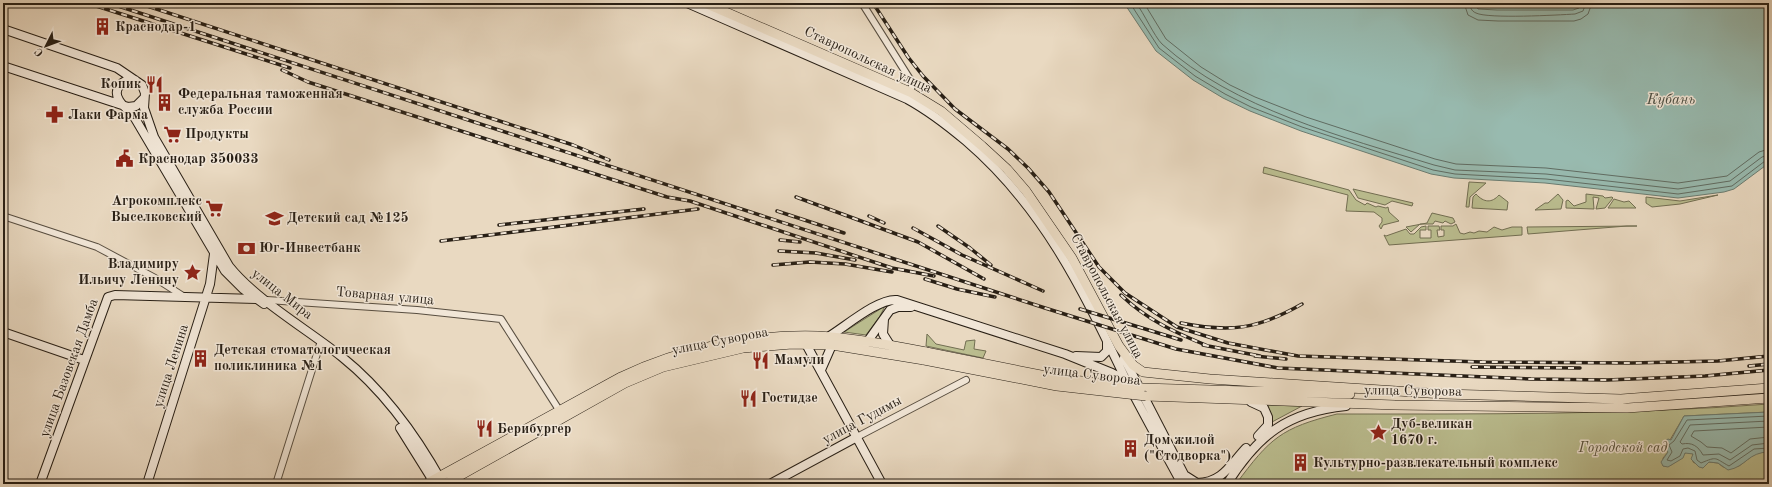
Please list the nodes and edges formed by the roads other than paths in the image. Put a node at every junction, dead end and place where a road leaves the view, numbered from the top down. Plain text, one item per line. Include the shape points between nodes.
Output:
1 (687, 3) edge
2 (704, 3) edge
3 (862, 3) edge
4 (721, 10) edge
5 (3, 29) edge
6 (3, 66) edge
7 (135, 80) junction
8 (909, 95) junction
9 (144, 98) junction
10 (124, 106) junction
11 (3, 216) edge
12 (214, 254) junction
13 (183, 296) junction
14 (206, 298) junction
15 (257, 300) junction
16 (267, 300) junction
17 (885, 302) junction
18 (892, 309) junction
19 (926, 309) junction
20 (884, 318) junction
21 (3, 332) edge
22 (1104, 334) junction
23 (806, 340) junction
24 (830, 341) junction
25 (320, 344) junction
26 (864, 345) junction
27 (890, 345) junction
28 (1119, 346) junction
29 (1065, 354) junction
30 (925, 356) junction
31 (84, 360) junction
32 (821, 370) junction
33 (966, 380) dead end
34 (1127, 382) junction
35 (1769, 388) edge
36 (1443, 394) junction
37 (1234, 396) junction
38 (1769, 398) edge
39 (1244, 400) junction
40 (1371, 404) junction
41 (561, 414) junction
42 (857, 437) junction
43 (1184, 475) junction
44 (437, 482) edge
45 (40, 484) edge
46 (147, 484) edge
47 (276, 484) edge
48 (770, 484) edge
49 (882, 484) edge
50 (1182, 484) edge
51 (1189, 484) edge
52 (1227, 484) edge

1 - 4 main road, Ставропольская улица
2 - 4 main road, Ставропольская улица
3 - 8 street via 913,84
4 - 8 main road, Ставропольская улица
5 - 7 main road via 117,68
6 - 10 main road
7 - 9 main road via 144,88
7 - 10 main road via 126,80 117,90 118,99
8 - 22 main road, Ставропольская улица via 995,167 1028,205 1056,245
8 - 28 main road, Ставропольская улица via 941,111 1007,169 1026,191 1072,258
9 - 10 main road via 136,106
9 - 16 main road, улица Мира via 144,108 154,137 219,250 237,275
10 - 12 main road, улица Мира via 133,115
11 - 13 street via 97,247
12 - 14 main road, улица Ленина via 213,272
12 - 15 main road, улица Мира via 234,282
13 - 14 main road, улица Базовская Дамба
13 - 31 main road, улица Базовская Дамба via 108,297
14 - 15 main road, улица Базовская Дамба
14 - 46 main road, улица Ленина
15 - 16 main road, улица Базовская Дамба
15 - 25 main road, улица Мира
16 - 25 main road, улица Мира
16 - 41 street, Товарная улица via 416,310 501,319
17 - 18 main road via 891,305
17 - 19 main road, улица Суворова via 897,300
17 - 24 main road via 872,308
18 - 19 main road
18 - 20 main road
19 - 29 main road, улица Суворова
20 - 26 main road
20 - 27 main road via 884,334
21 - 31 main road
22 - 29 main road, Ставропольская улица via 1108,349 1101,357
22 - 34 main road, Ставропольская улица
23 - 24 main road, улица Суворова
23 - 32 main road
23 - 41 main road, улица Суворова via 743,348 663,367
24 - 26 main road, улица Суворова
24 - 32 main road
25 - 44 main road, улица Мира via 367,385
25 - 47 street
26 - 27 main road, улица Суворова
26 - 30 main road, улица Суворова
27 - 30 main road, улица Суворова
28 - 36 main road, улица Суворова via 1137,369 1151,374
28 - 43 main road, Ставропольская улица
29 - 34 main road via 1112,373
30 - 37 main road, улица Суворова, bridge via 1076,389 1146,396
31 - 45 main road, улица Базовская Дамба
32 - 42 main road
33 - 42 street, улица Гудимы
34 - 50 main road, Ставропольская улица
35 - 36 main road, улица Суворова via 1621,399
36 - 37 main road, улица Суворова
37 - 39 main road, улица Суворова
38 - 40 main road, улица Суворова via 1627,408
39 - 40 main road, улица Суворова
39 - 43 main road via 1264,408 1269,422 1265,429 1217,479 1197,483
40 - 52 main road via 1322,408 1282,425 1253,447
41 - 44 main road, улица Суворова
42 - 48 main road, улица Гудимы
42 - 49 main road
43 - 51 main road, Ставропольская улица

